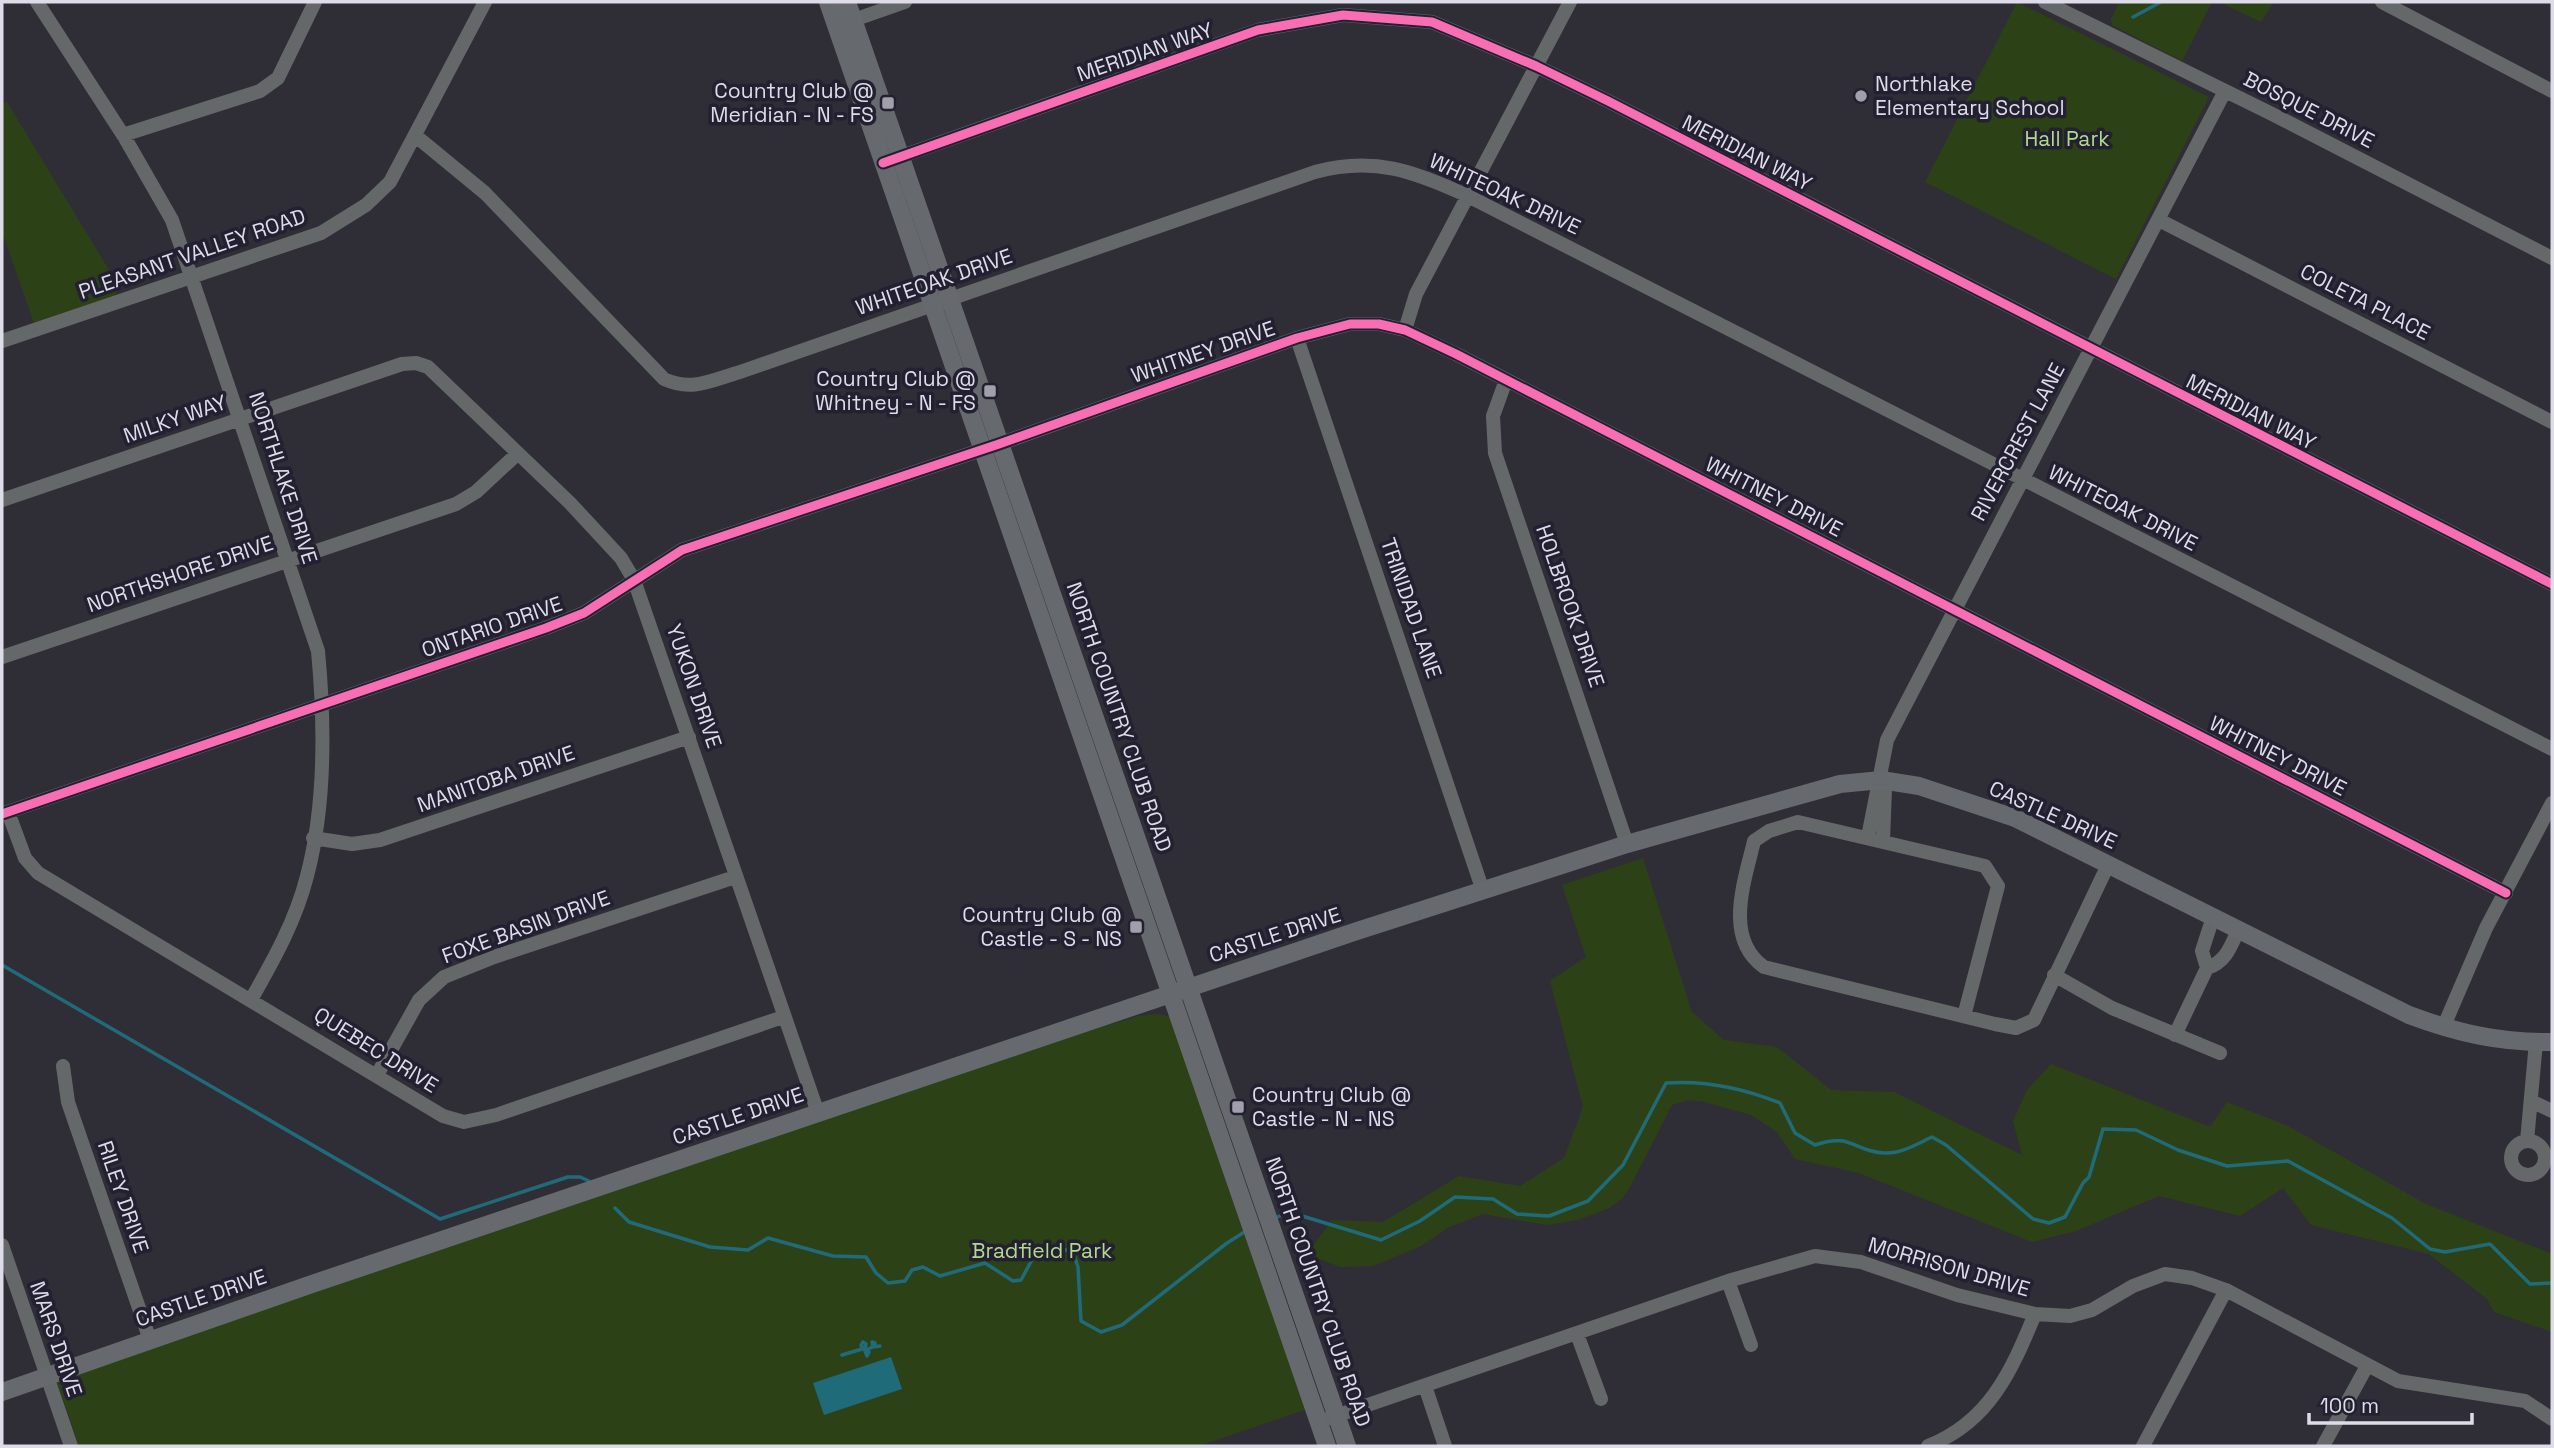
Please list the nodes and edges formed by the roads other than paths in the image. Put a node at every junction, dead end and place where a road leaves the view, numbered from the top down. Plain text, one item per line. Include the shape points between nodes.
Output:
1 (37, 2) edge
2 (315, 2) edge
3 (485, 2) edge
4 (828, 2) edge
5 (847, 2) edge
6 (905, 2) edge
7 (1570, 2) edge
8 (2045, 2) edge
9 (2382, 2) edge
10 (854, 20) junction
11 (837, 26) junction
12 (1536, 66) junction
13 (2225, 91) junction
14 (2552, 91) edge
15 (122, 135) junction
16 (417, 137) junction
17 (901, 156) junction
18 (883, 163) junction
19 (1468, 196) junction
20 (2159, 220) junction
21 (2552, 258) edge
22 (192, 276) junction
23 (942, 302) junction
24 (1405, 330) junction
25 (1297, 338) junction
26 (2, 341) edge
27 (2091, 350) junction
28 (402, 365) joint
29 (1506, 380) junction
30 (241, 418) junction
31 (2552, 422) edge
32 (991, 446) junction
33 (517, 454) junction
34 (2022, 480) junction
35 (2, 500) edge
36 (288, 559) junction
37 (634, 580) junction
38 (2552, 584) edge
39 (1953, 609) junction
40 (2, 657) edge
41 (323, 704) junction
42 (689, 737) junction
43 (2552, 749) edge
44 (1881, 780) junction
45 (2552, 803) edge
46 (5, 813) edge
47 (1868, 837) junction
48 (313, 838) junction
49 (1883, 841) junction
50 (1627, 844) junction
51 (2108, 864) junction
52 (735, 877) junction
53 (1483, 891) junction
54 (2505, 892) junction
55 (2213, 917) junction
56 (2238, 930) junction
57 (2207, 968) junction
58 (2054, 975) junction
59 (1180, 990) junction
60 (252, 998) junction
61 (1964, 1016) junction
62 (783, 1017) junction
63 (2443, 1028) junction
64 (2175, 1035) junction
65 (2544, 1042) edge
66 (2220, 1053) dead end
67 (64, 1066) dead end
68 (377, 1075) junction
69 (2531, 1101) junction
70 (2552, 1111) edge
71 (818, 1113) junction
72 (2527, 1142) dead end
73 (2, 1245) edge
74 (1728, 1281) junction
75 (17, 1290) junction
76 (2226, 1290) junction
77 (2, 1295) edge
78 (1300, 1309) junction
79 (2035, 1314) junction
80 (1281, 1316) junction
81 (1577, 1334) junction
82 (150, 1340) junction
83 (1751, 1345) dead end
84 (2367, 1366) junction
85 (46, 1377) junction
86 (1425, 1386) junction
87 (2, 1392) edge
88 (1601, 1399) dead end
89 (1337, 1416) junction
90 (2552, 1419) edge
91 (1319, 1422) junction
92 (71, 1446) edge
93 (1327, 1446) edge
94 (1347, 1446) edge
95 (1445, 1446) edge
96 (1928, 1446) edge
97 (2143, 1446) edge
98 (2323, 1446) edge

1 - 15 street, NORTHLAKE DRIVE
2 - 15 street via 278,78 269,85
3 - 16 street, PLEASANT VALLEY ROAD
4 - 11 main road, NORTH COUNTRY CLUB ROAD
5 - 10 main road, NORTH COUNTRY CLUB ROAD
6 - 10 street
7 - 12 street
8 - 13 street, BOSQUE DRIVE
9 - 14 street
10 - 11 street
10 - 17 main road, NORTH COUNTRY CLUB ROAD
11 - 18 main road, NORTH COUNTRY CLUB ROAD
12 - 17 street, MERIDIAN WAY via 1432,22 1343,15 1258,30
12 - 19 street
12 - 27 street, MERIDIAN WAY
13 - 20 street, RIVERCREST LANE
13 - 21 street, BOSQUE DRIVE
15 - 22 street, NORTHLAKE DRIVE via 166,207
16 - 22 street, PLEASANT VALLEY ROAD via 390,182 366,205 321,233
16 - 23 street, WHITEOAK DRIVE via 485,193 664,379 680,386 740,372
17 - 18 street, MERIDIAN WAY
17 - 23 main road, NORTH COUNTRY CLUB ROAD
18 - 23 main road, NORTH COUNTRY CLUB ROAD
19 - 23 street, WHITEOAK DRIVE via 1393,167 1342,165
19 - 24 street via 1416,294
19 - 34 street, WHITEOAK DRIVE
20 - 27 street, RIVERCREST LANE
20 - 31 street, COLETA PLACE
22 - 26 street, PLEASANT VALLEY ROAD
22 - 30 street, NORTHLAKE DRIVE
23 - 32 main road, NORTH COUNTRY CLUB ROAD
24 - 25 street, WHITNEY DRIVE via 1350,324
24 - 29 street, WHITNEY DRIVE
25 - 32 street, WHITNEY DRIVE
25 - 53 street, TRINIDAD LANE
27 - 34 street, RIVERCREST LANE
27 - 38 street, MERIDIAN WAY
28 - 30 street, MILKY WAY
28 - 33 street, YUKON DRIVE via 428,367
29 - 39 street, WHITNEY DRIVE
29 - 50 street, HOLBROOK DRIVE via 1493,416 1495,453
30 - 35 street, MILKY WAY
30 - 36 street, NORTHLAKE DRIVE
32 - 37 street, ONTARIO DRIVE via 682,551
32 - 59 main road, NORTH COUNTRY CLUB ROAD
33 - 36 street, NORTHSHORE DRIVE via 476,492 456,503
33 - 37 street, YUKON DRIVE via 621,558
34 - 39 street, RIVERCREST LANE
34 - 43 street, WHITEOAK DRIVE
36 - 40 street, NORTHSHORE DRIVE
36 - 41 street, NORTHLAKE DRIVE via 317,652
37 - 41 street, ONTARIO DRIVE via 584,613
37 - 42 street, YUKON DRIVE
39 - 44 street, RIVERCREST LANE via 1887,740
39 - 54 street, WHITNEY DRIVE
41 - 46 street, ONTARIO DRIVE
41 - 48 street, NORTHLAKE DRIVE via 322,784
42 - 48 street, MANITOBA DRIVE via 380,840 352,844
42 - 52 street, YUKON DRIVE
44 - 47 street via 1875,789
44 - 49 street via 1885,789
44 - 50 main road, CASTLE DRIVE via 1805,792
44 - 51 main road, CASTLE DRIVE via 1919,786 2015,818
45 - 54 street
46 - 60 street, QUEBEC DRIVE via 25,858 38,873
47 - 49 street
47 - 61 street via 1798,822 1754,841 1738,911 1755,960 1764,967
48 - 60 street, NORTHLAKE DRIVE via 307,876 283,942
49 - 61 street via 1966,860 1985,866 1994,876 1998,886
50 - 53 main road, CASTLE DRIVE
51 - 55 main road, CASTLE DRIVE
51 - 58 street
52 - 62 street, YUKON DRIVE
52 - 68 street, FOXE BASIN DRIVE via 444,977 419,1000
53 - 59 main road, CASTLE DRIVE
54 - 63 street
55 - 56 main road, CASTLE DRIVE
55 - 57 street via 2202,951
56 - 57 street via 2218,965
56 - 63 main road, CASTLE DRIVE
57 - 64 street
58 - 61 street via 2034,1020 2025,1026
58 - 64 street via 2112,1008
59 - 71 main road, CASTLE DRIVE
59 - 78 main road, NORTH COUNTRY CLUB ROAD
59 - 80 main road, NORTH COUNTRY CLUB ROAD
60 - 68 street, QUEBEC DRIVE
62 - 68 street, QUEBEC DRIVE via 464,1122 443,1116
62 - 71 street, YUKON DRIVE
63 - 65 main road, CASTLE DRIVE via 2478,1037
64 - 66 street
65 - 69 street
67 - 82 street, RILEY DRIVE via 68,1102
69 - 70 street
69 - 72 street
71 - 82 main road, CASTLE DRIVE
73 - 75 street, MARS DRIVE
74 - 79 street, MORRISON DRIVE via 1815,1256 1861,1262 1958,1295
74 - 81 street, MORRISON DRIVE
74 - 83 street
75 - 77 street
75 - 85 street, MARS DRIVE
76 - 79 street, MORRISON DRIVE via 2165,1274 2092,1310 2070,1316
76 - 84 street, MORRISON DRIVE
76 - 97 street
78 - 80 main road
78 - 89 main road, NORTH COUNTRY CLUB ROAD
79 - 96 street via 2017,1357 1989,1403 1953,1436
80 - 91 main road, NORTH COUNTRY CLUB ROAD
81 - 86 street, MORRISON DRIVE
81 - 88 street
82 - 85 main road, CASTLE DRIVE
84 - 90 street, MORRISON DRIVE via 2423,1387 2525,1401
84 - 98 street
85 - 87 main road, CASTLE DRIVE
85 - 92 street, MARS DRIVE
86 - 89 street, MORRISON DRIVE
86 - 95 street
89 - 91 street, MORRISON DRIVE
89 - 94 main road, NORTH COUNTRY CLUB ROAD
91 - 93 main road, NORTH COUNTRY CLUB ROAD

